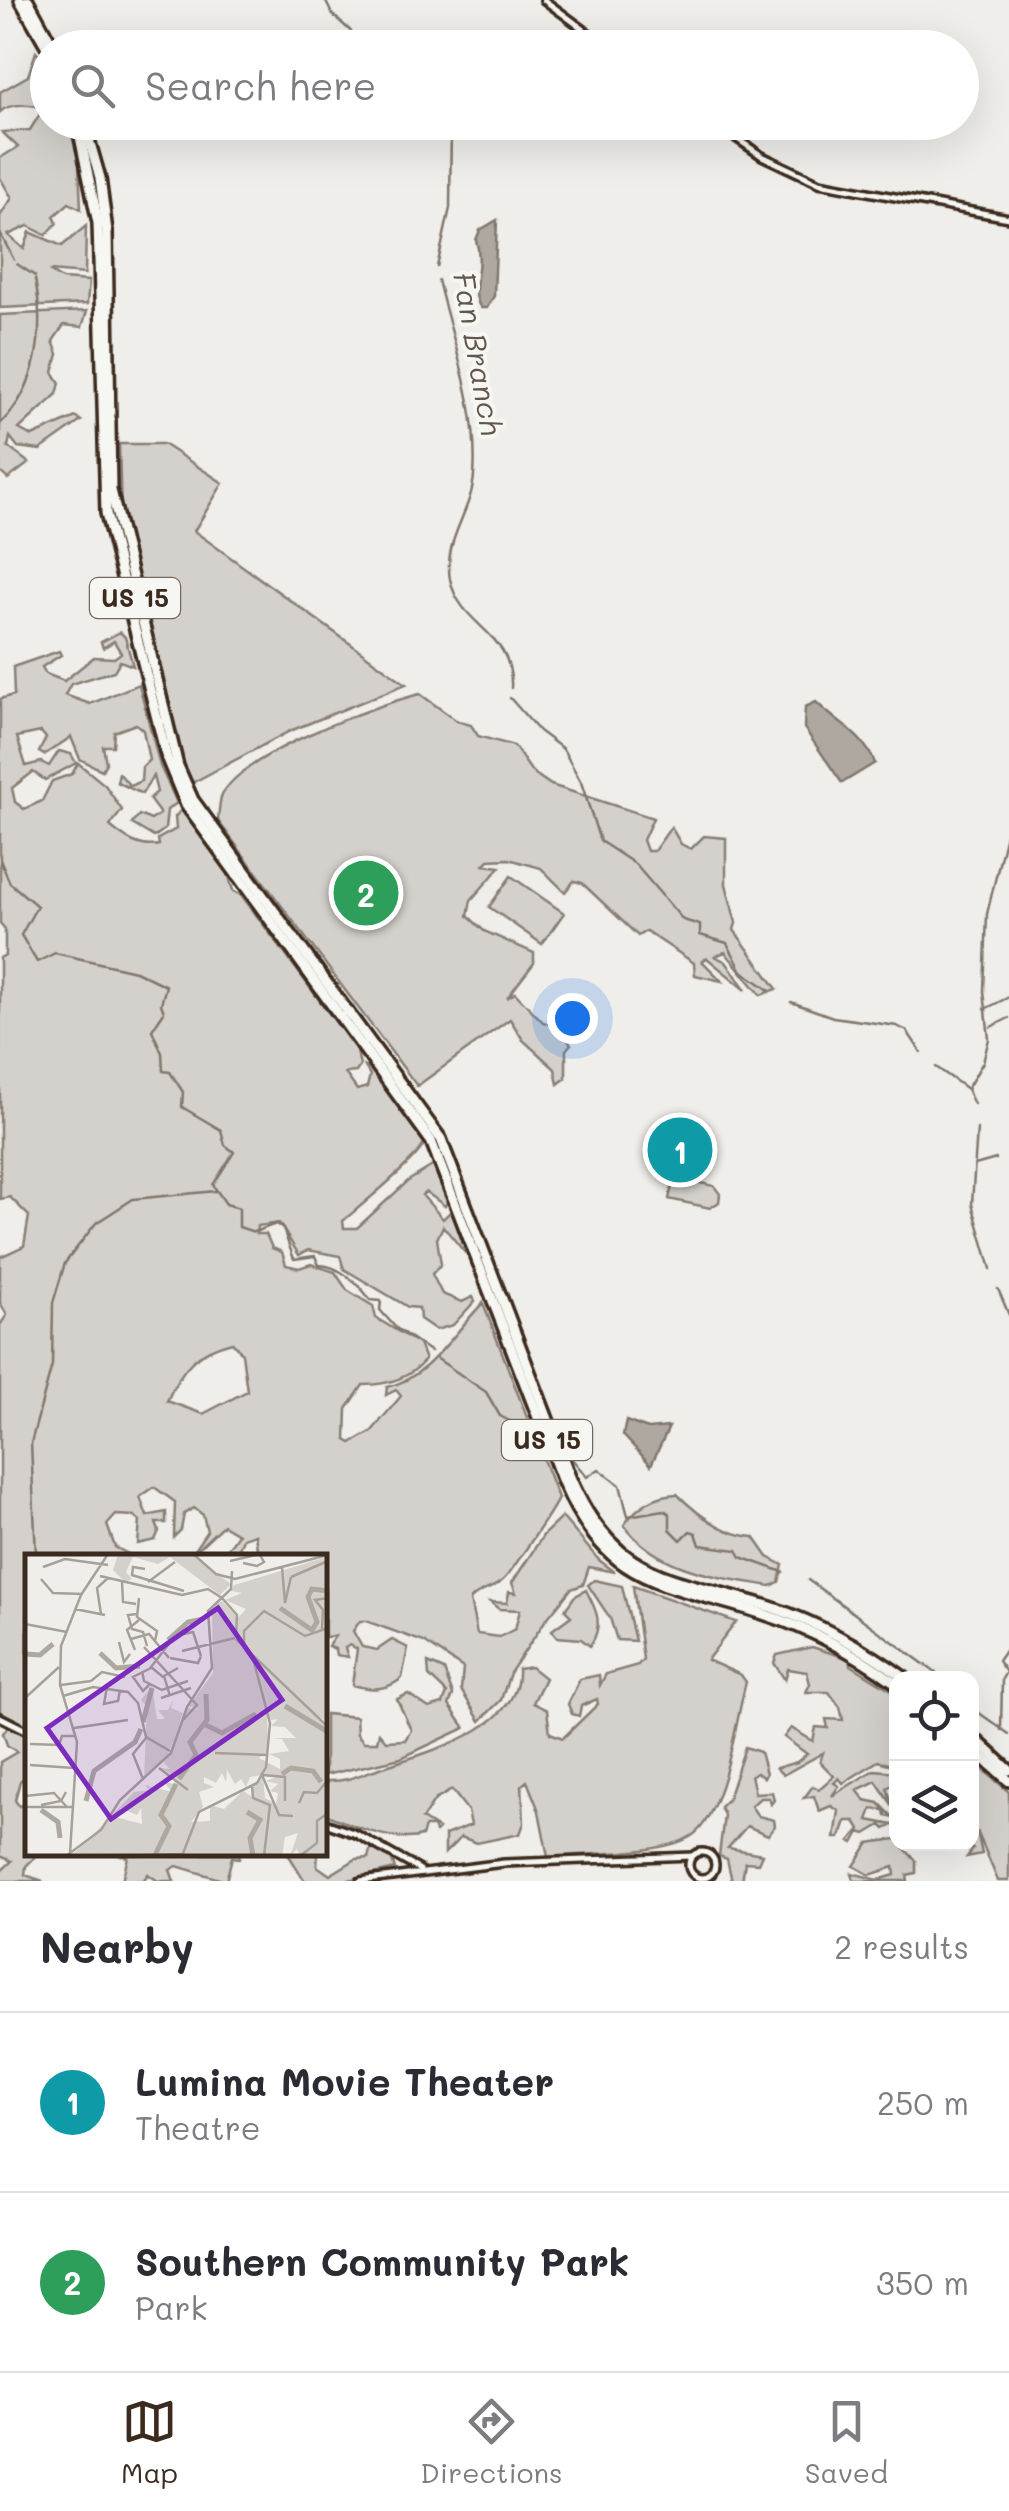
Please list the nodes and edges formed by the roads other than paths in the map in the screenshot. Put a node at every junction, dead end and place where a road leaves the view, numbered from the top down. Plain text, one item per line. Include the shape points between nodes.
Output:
1 (20, 0) edge
2 (28, 0) edge
3 (544, 0) edge
4 (39, 30) edge
5 (42, 30) edge
6 (585, 30) edge
7 (84, 140) edge
8 (87, 140) edge
9 (739, 140) edge
10 (1009, 218) edge
11 (894, 1671) edge
12 (889, 1679) edge
13 (0, 1717) edge
14 (25, 1730) edge
15 (979, 1742) edge
16 (979, 1754) edge
17 (1009, 1770) edge
18 (1009, 1781) edge
19 (328, 1824) edge
20 (693, 1856) junction
21 (678, 1860) junction
22 (689, 1867) junction
23 (420, 1871) junction
24 (714, 1871) junction
25 (704, 1878) junction
26 (360, 1881) edge
27 (716, 1881) edge

1 - 4 highway
2 - 5 highway
3 - 6 main road
7 - 12 highway, US 15 via 98,223 106,513 163,746 186,805 432,1141 564,1482 597,1542 649,1580 798,1626
8 - 11 highway, US 15 via 107,232 114,506 178,766 193,800 440,1139 570,1478 596,1528 617,1550 658,1574 801,1618
9 - 10 main road via 819,184
13 - 14 main road
15 - 17 highway
16 - 18 highway
19 - 23 main road
20 - 21 main road
20 - 22 main road
20 - 24 main road via 708,1854
21 - 22 main road
21 - 23 main road via 625,1855
22 - 25 main road
23 - 26 main road
24 - 25 main road
24 - 27 main road
25 - 27 main road

